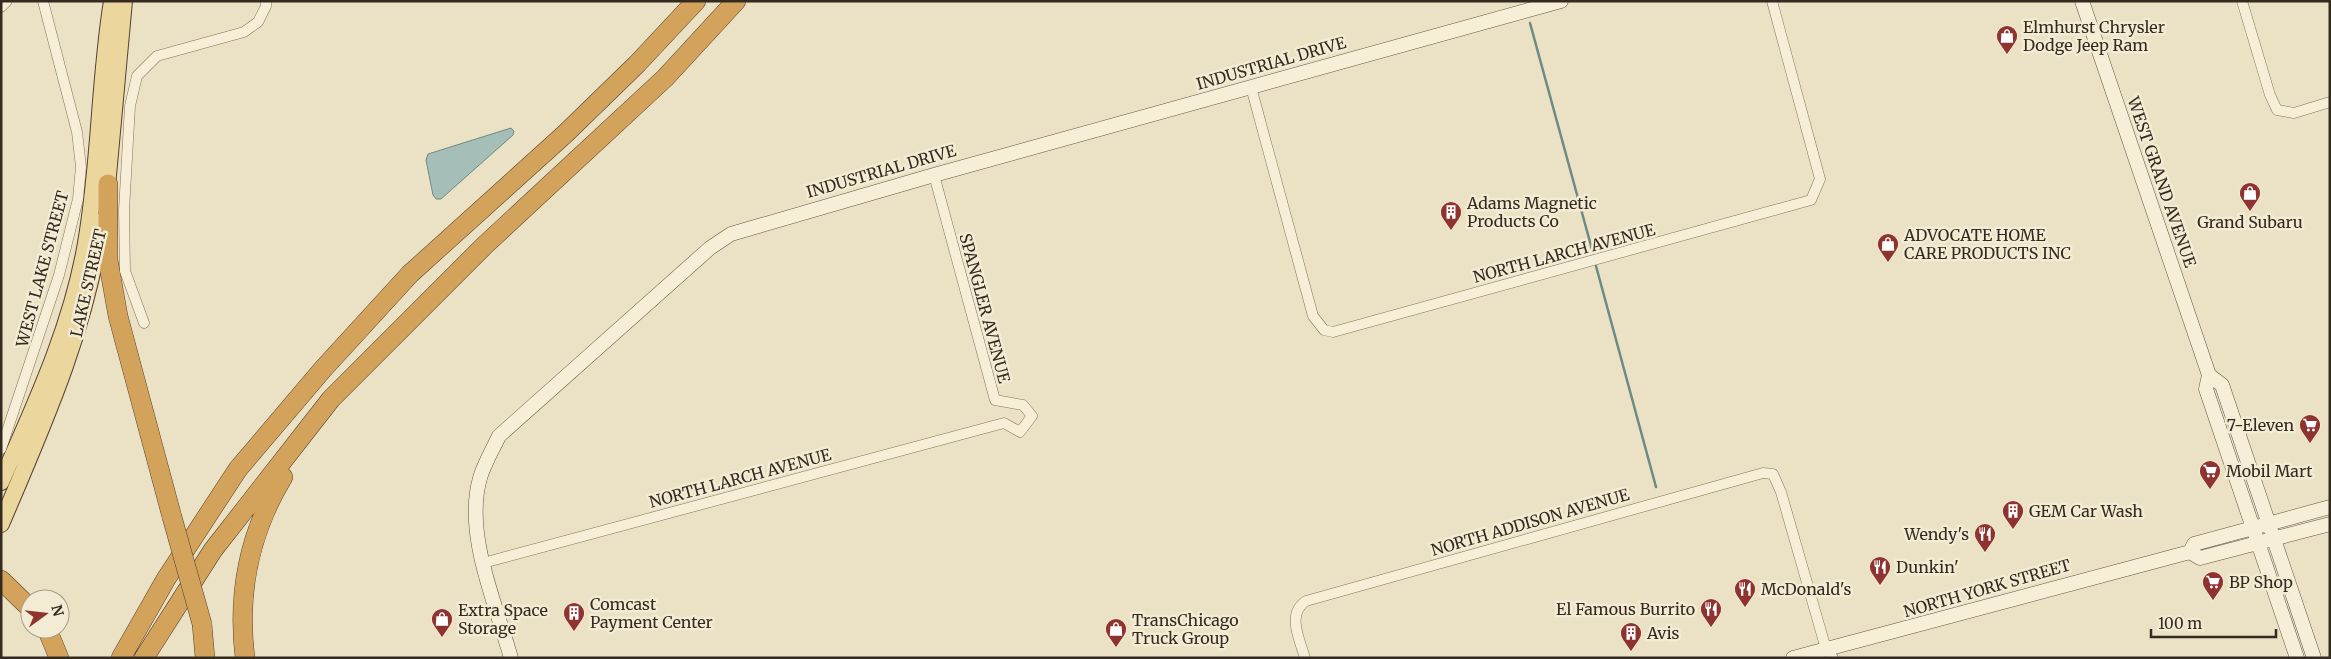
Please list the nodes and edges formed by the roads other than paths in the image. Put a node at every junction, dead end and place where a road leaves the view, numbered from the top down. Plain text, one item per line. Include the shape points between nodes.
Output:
1 (7, 1) edge
2 (42, 1) edge
3 (112, 1) edge
4 (124, 1) edge
5 (266, 1) edge
6 (696, 1) edge
7 (736, 1) edge
8 (1560, 1) edge
9 (1772, 1) edge
10 (2082, 1) edge
11 (2242, 1) edge
12 (1, 7) edge
13 (1251, 87) junction
14 (2330, 102) edge
15 (934, 175) junction
16 (108, 184) junction
17 (144, 323) dead end
18 (2209, 375) junction
19 (331, 400) junction
20 (1004, 423) joint
21 (1, 449) edge
22 (1, 482) edge
23 (2330, 507) edge
24 (2269, 523) junction
25 (1, 524) edge
26 (2330, 524) edge
27 (2253, 528) junction
28 (2274, 539) junction
29 (2258, 543) junction
30 (2190, 552) junction
31 (483, 563) junction
32 (5, 588) edge
33 (20, 600) edge
34 (51, 639) edge
35 (1830, 654) edge
36 (59, 658) edge
37 (121, 658) edge
38 (144, 658) edge
39 (206, 658) edge
40 (245, 658) edge
41 (511, 658) edge
42 (1305, 658) edge
43 (1793, 658) edge
44 (2297, 658) edge
45 (2314, 658) edge

1 - 12 street
2 - 21 street, WEST LAKE STREET via 80,152 78,200 34,357
3 - 22 main road, LAKE STREET via 86,243 60,340
4 - 16 main road, LAKE STREET
5 - 17 street via 258,22 244,32 157,56 136,76 130,106 125,191 125,271
6 - 37 highway via 585,115 410,274 323,369 238,470 166,580
7 - 19 highway via 665,78 485,245
8 - 13 main road, INDUSTRIAL DRIVE
9 - 13 street, NORTH LARCH AVENUE via 1820,178 1811,200 1333,332 1324,330 1313,316
10 - 18 main road, WEST GRAND AVENUE
11 - 14 street via 2277,110 2294,113
13 - 15 main road, INDUSTRIAL DRIVE
15 - 20 street, SPANGLER AVENUE via 994,400 1022,405 1032,416 1020,432
15 - 31 main road, INDUSTRIAL DRIVE via 749,227 710,248 498,436 480,478 476,511
16 - 25 main road, LAKE STREET via 77,335 57,392
16 - 39 highway, bridge via 108,260 118,316 202,624
18 - 24 main road, WEST GRAND AVENUE via 2222,385
18 - 27 main road, WEST GRAND AVENUE via 2206,389
19 - 38 highway via 213,550
19 - 40 highway via 272,495 250,549 242,604
20 - 31 street, NORTH LARCH AVENUE
23 - 24 main road, NORTH YORK STREET
24 - 27 main road, NORTH YORK STREET
24 - 28 main road, WEST GRAND AVENUE
26 - 28 main road, NORTH YORK STREET
27 - 29 main road, WEST GRAND AVENUE
27 - 30 main road, NORTH YORK STREET via 2194,544
28 - 29 main road, NORTH YORK STREET
28 - 45 main road, WEST GRAND AVENUE
29 - 30 main road, NORTH YORK STREET via 2200,558
29 - 44 main road, WEST GRAND AVENUE
30 - 35 main road, NORTH YORK STREET
31 - 41 main road, INDUSTRIAL DRIVE
32 - 33 highway
34 - 36 highway
35 - 42 street, NORTH ADDISON AVENUE via 1774,474 1755,475 1306,601 1298,607 1295,618
35 - 43 main road, NORTH YORK STREET

